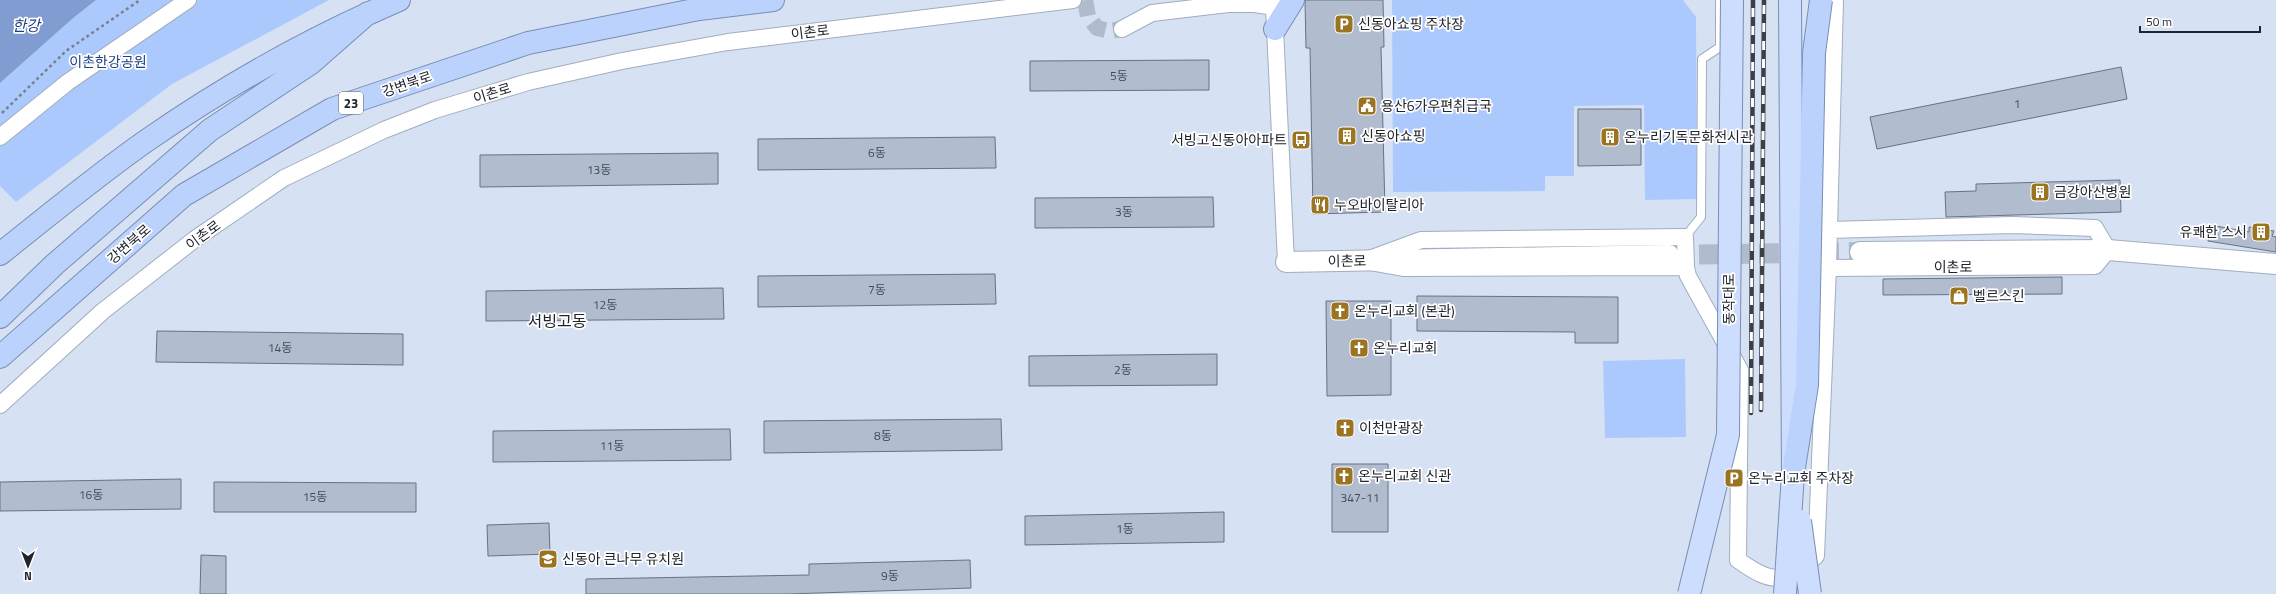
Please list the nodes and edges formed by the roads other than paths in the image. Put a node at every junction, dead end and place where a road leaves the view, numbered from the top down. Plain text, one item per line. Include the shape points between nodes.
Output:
1 (188, 0) edge
2 (399, 0) edge
3 (773, 0) edge
4 (1073, 0) edge
5 (1720, 0) edge
6 (1732, 0) edge
7 (1790, 0) edge
8 (1821, 0) edge
9 (1835, 0) edge
10 (1280, 2) edge
11 (368, 13) junction
12 (1122, 30) tunnel mouth
13 (1275, 30) joint
14 (0, 137) edge
15 (1829, 230) junction
16 (1685, 237) junction
17 (2108, 250) junction
18 (1860, 252) tunnel mouth
19 (0, 254) edge
20 (1669, 255) tunnel mouth
21 (1364, 261) junction
22 (1286, 262) joint
23 (2276, 264) edge
24 (1686, 267) junction
25 (1828, 268) junction
26 (0, 317) edge
27 (0, 357) edge
28 (0, 405) edge
29 (1793, 474) junction
30 (1689, 594) edge
31 (1785, 594) edge
32 (1810, 594) edge

1 - 14 street via 68,82
2 - 11 highway
3 - 27 highway, 강변북로 / 23 via 699,9 528,43 332,109 184,195
4 - 28 street, 이촌로 via 713,45 622,61 528,82 435,110 384,130 284,178 195,239 103,311
5 - 16 lane via 1720,46 1702,59 1701,217
6 - 30 main road, 동작대로, bridge via 1728,435
7 - 29 main road, bridge
8 - 29 highway, bridge via 1814,53 1807,385
9 - 15 street
10 - 12 street via 1228,4 1152,13
10 - 13 highway
11 - 19 highway via 257,70 145,142
11 - 26 highway via 311,62 210,130 55,264
13 - 22 street, 이촌로
15 - 17 street via 2012,225 2095,228
15 - 25 street
16 - 21 street via 1421,240
16 - 24 street
17 - 18 street, 이촌로
17 - 23 street, 이촌로
17 - 25 street, 이촌로 via 2095,266
20 - 21 street, 이촌로
21 - 22 street, 이촌로
21 - 24 street via 1403,268
24 - 25 street via 1688,276 1740,370 1738,560 1757,573 1777,579 1798,571 1816,556
29 - 31 main road, bridge
29 - 32 main road, bridge

